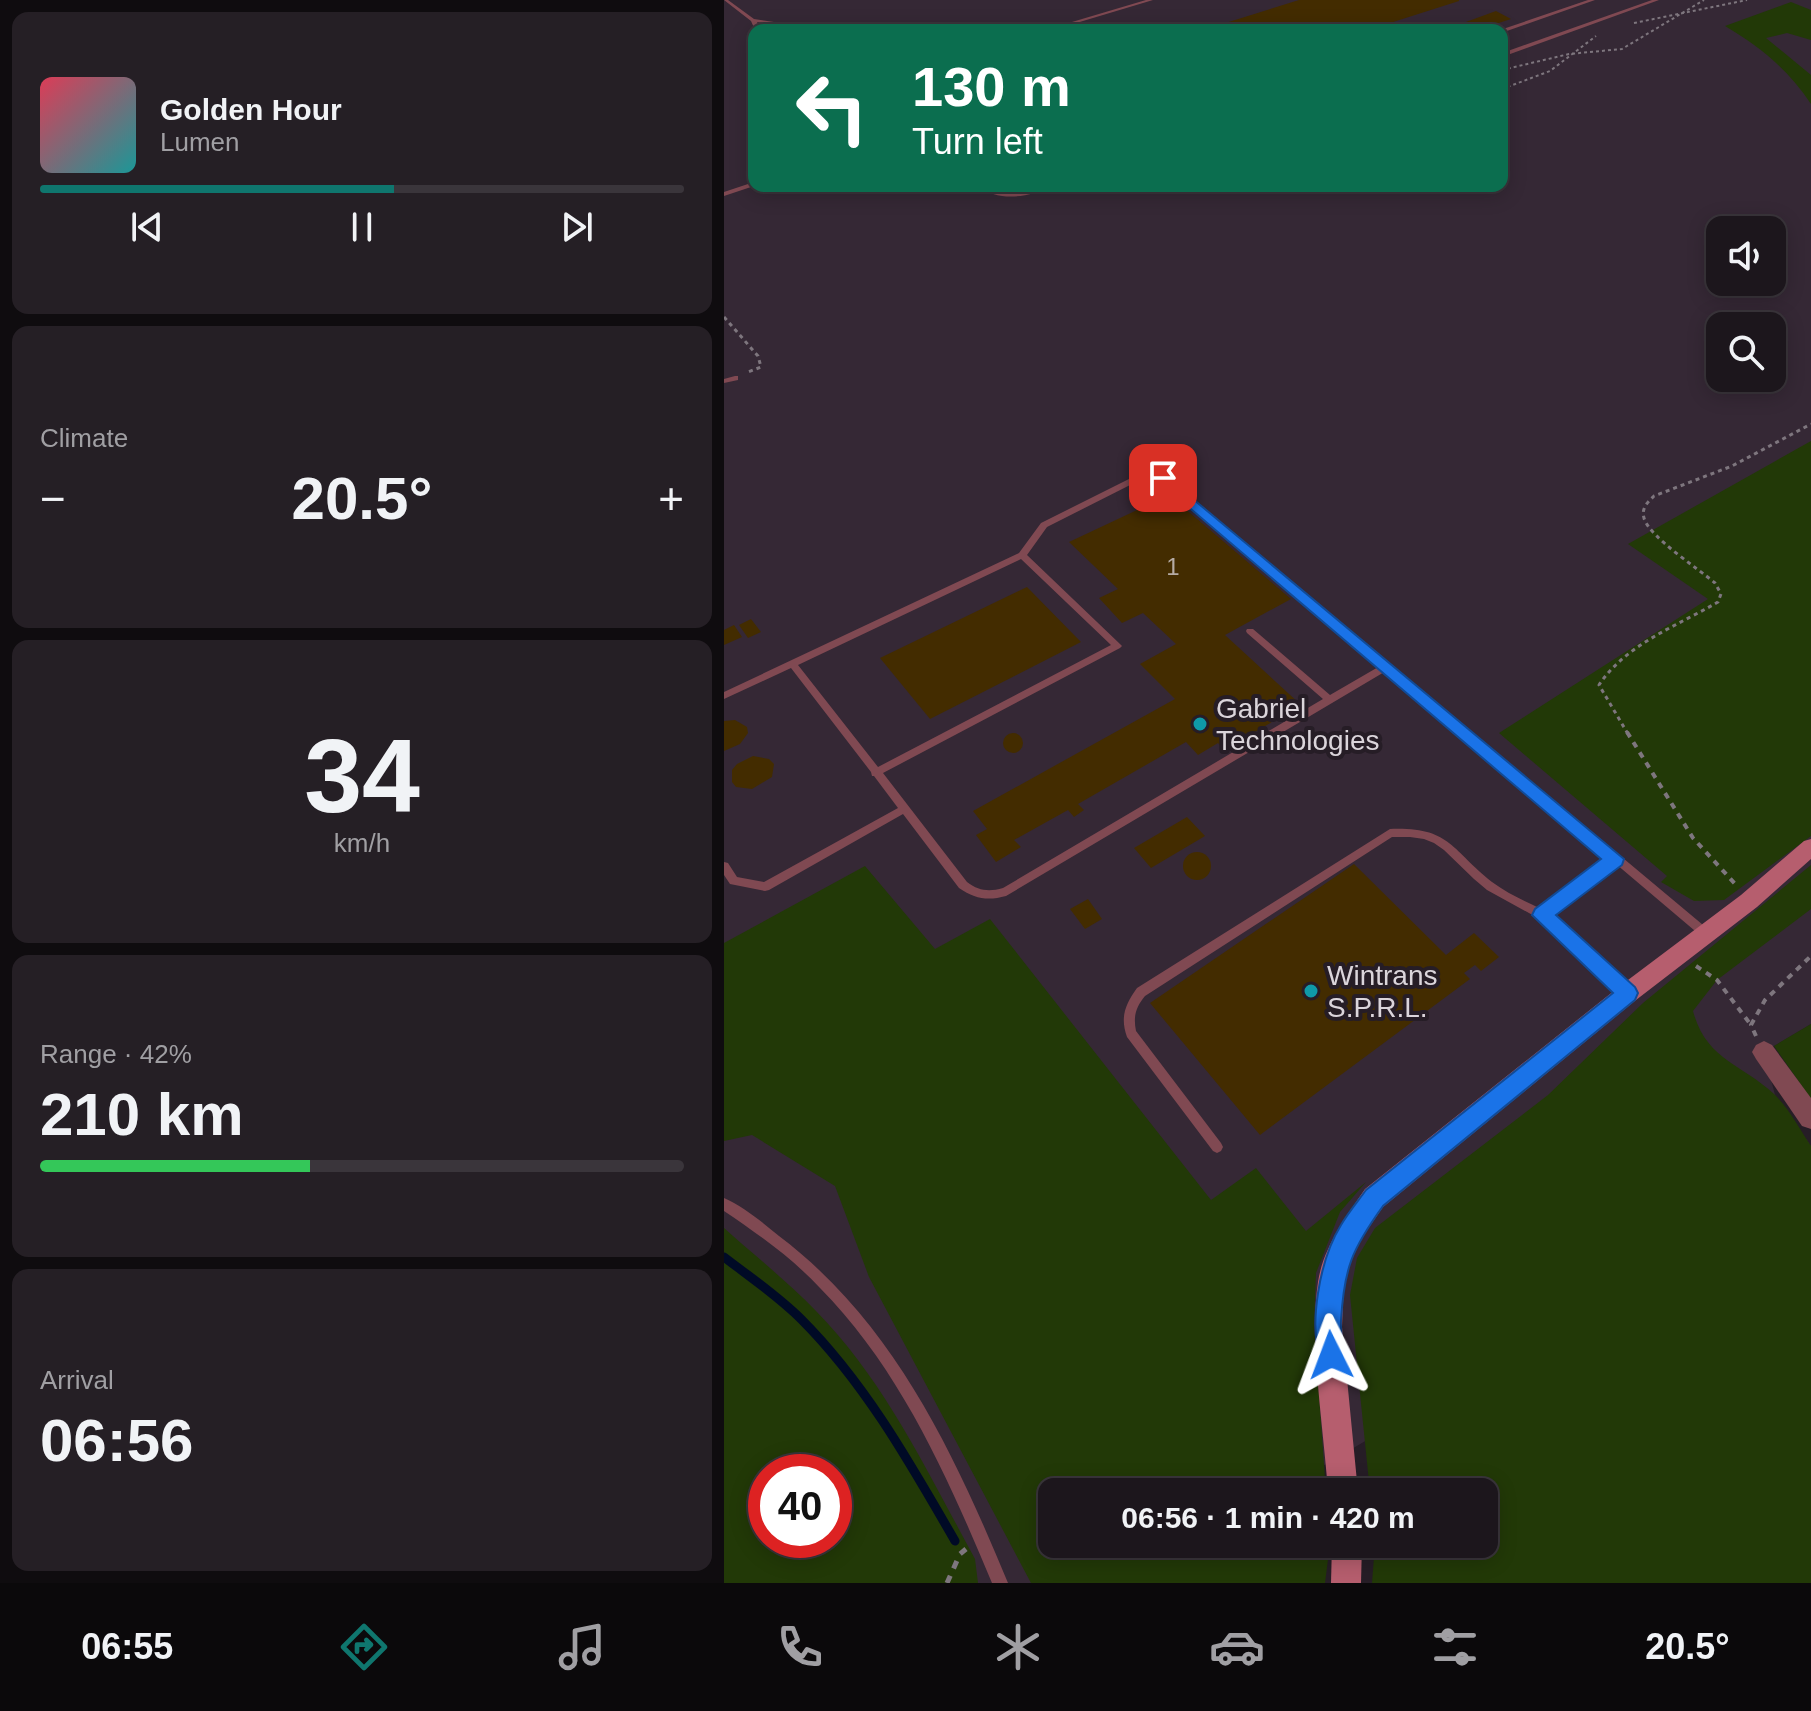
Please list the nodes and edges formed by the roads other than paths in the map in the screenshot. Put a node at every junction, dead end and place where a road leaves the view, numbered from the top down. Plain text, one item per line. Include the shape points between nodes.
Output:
1 (725, 0) edge
2 (1151, 0) edge
3 (1593, 0) edge
4 (1657, 0) edge
5 (753, 20) junction
6 (755, 24) edge
7 (773, 24) edge
8 (1069, 24) edge
9 (1508, 29) edge
10 (1508, 53) edge
11 (748, 186) edge
12 (990, 192) edge
13 (1026, 192) edge
14 (724, 194) edge
15 (735, 378) road end
16 (724, 381) edge
17 (1022, 555) junction
18 (1250, 631) dead end
19 (793, 664) junction
20 (1385, 667) junction
21 (724, 696) edge
22 (1330, 700) junction
23 (875, 773) junction
24 (904, 809) junction
25 (1811, 847) edge
26 (1615, 859) junction
27 (724, 866) edge
28 (1542, 915) junction
29 (1705, 933) junction
30 (1628, 993) junction
31 (1764, 1052) road end
32 (1811, 1118) edge
33 (1217, 1147) dead end
34 (724, 1204) edge
35 (1342, 1478) edge
36 (1347, 1558) edge
37 (1000, 1583) edge
38 (1346, 1583) edge

1 - 5 lane
2 - 8 lane
3 - 9 lane
4 - 10 lane
5 - 6 lane
5 - 7 lane
11 - 14 lane
12 - 13 lane
15 - 16 lane
17 - 19 lane
17 - 20 lane via 1044,525 1138,478 1163,478
17 - 23 lane via 1117,646
18 - 22 lane
19 - 21 lane
19 - 23 lane
20 - 22 lane
20 - 26 lane
22 - 24 lane via 992,896 977,895 963,885
23 - 24 lane
24 - 27 lane via 765,887 734,881
25 - 29 street
26 - 28 lane
26 - 29 lane
28 - 30 lane
28 - 33 lane via 1490,887 1434,836 1390,833 1141,992 1128,1010 1131,1033
29 - 30 street
30 - 35 street via 1374,1198 1348,1235 1331,1280 1329,1327
31 - 32 street
34 - 37 lane via 778,1241 826,1285 906,1386
36 - 38 street

